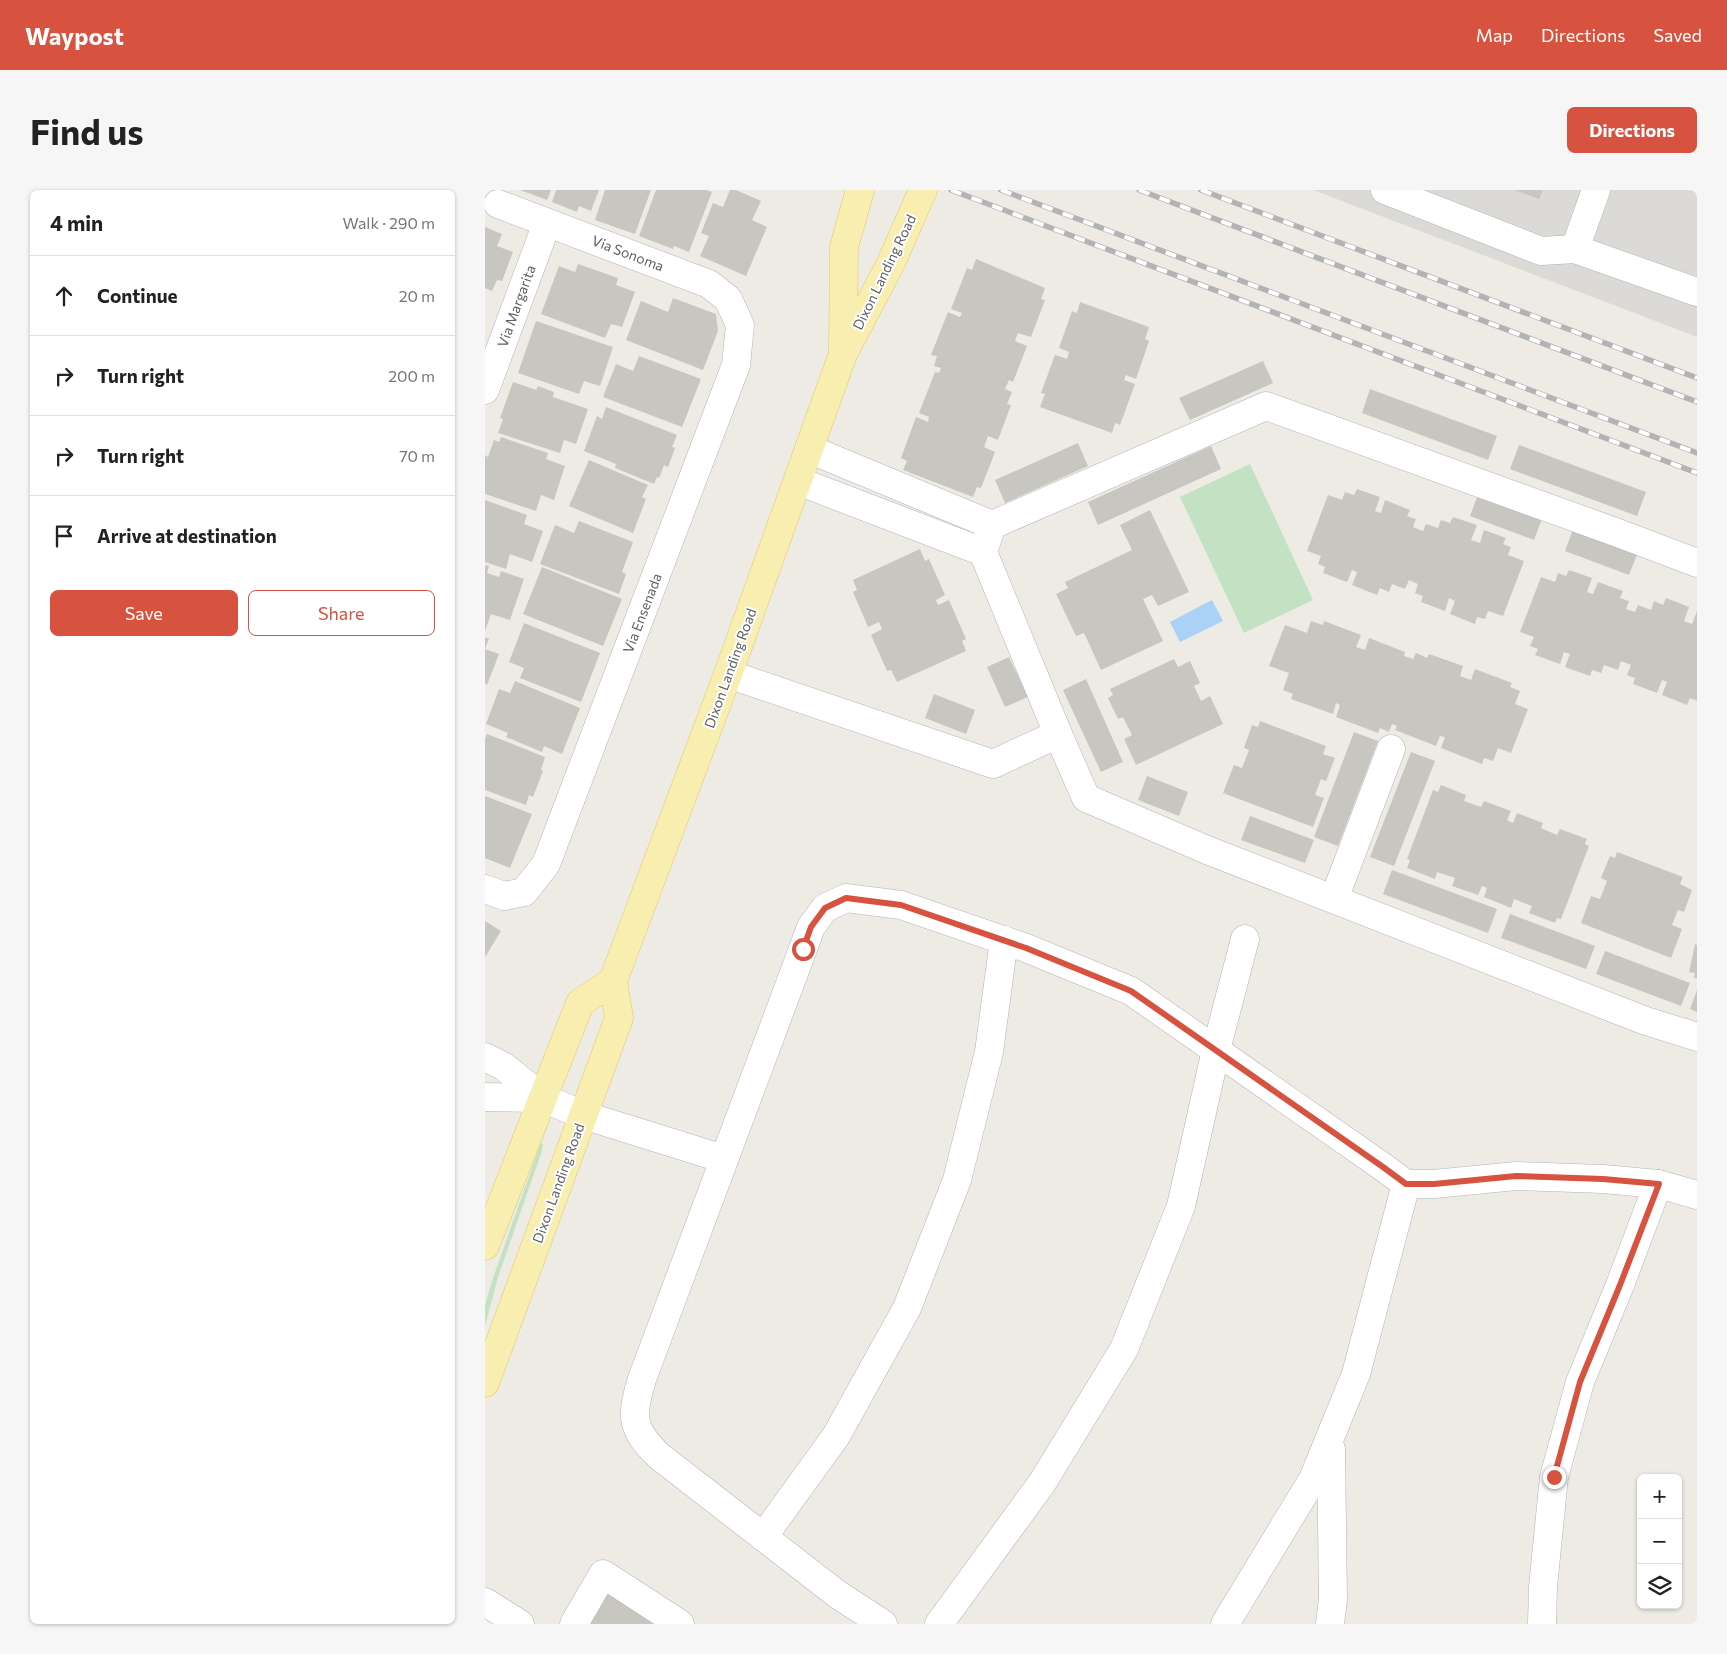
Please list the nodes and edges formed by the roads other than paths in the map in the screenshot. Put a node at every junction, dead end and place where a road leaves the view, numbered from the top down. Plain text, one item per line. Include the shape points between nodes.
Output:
1 (860, 190) edge
2 (1385, 190) edge
3 (1596, 190) edge
4 (921, 195) edge
5 (498, 204) dead end
6 (547, 223) junction
7 (1575, 249) junction
8 (1697, 292) edge
9 (740, 325) joint
10 (843, 354) junction
11 (485, 390) edge
12 (809, 449) junction
13 (797, 481) junction
14 (992, 526) junction
15 (983, 552) junction
16 (1697, 564) edge
17 (728, 674) junction
18 (1058, 734) junction
19 (1391, 749) dead end
20 (485, 889) edge
21 (1334, 899) junction
22 (1245, 939) dead end
23 (1004, 940) junction
24 (613, 981) junction
25 (1697, 1037) edge
26 (1216, 1050) junction
27 (494, 1062) edge
28 (485, 1098) edge
29 (543, 1098) junction
30 (583, 1115) junction
31 (725, 1159) junction
32 (1406, 1184) junction
33 (1659, 1184) junction
34 (1697, 1194) edge
35 (485, 1246) edge
36 (485, 1383) edge
37 (1331, 1435) junction
38 (763, 1537) junction
39 (485, 1602) edge
40 (513, 1622) edge
41 (574, 1624) edge
42 (680, 1624) edge
43 (883, 1624) edge
44 (939, 1624) edge
45 (1225, 1624) edge
46 (1330, 1624) edge
47 (1542, 1624) edge

1 - 10 main road, Dixon Landing Road via 844,247
2 - 7 street via 1541,251
3 - 7 street
4 - 10 main road, Dixon Landing Road via 890,265
5 - 6 street, Via Sonoma
6 - 9 street, Via Sonoma via 709,284 728,299
6 - 11 street, Via Margarita
7 - 8 street
9 - 20 street, Via Ensenada via 736,365 546,864 524,892 504,896
10 - 12 main road, Dixon Landing Road
12 - 13 main road, Dixon Landing Road
12 - 14 street
13 - 15 street
13 - 17 main road, Dixon Landing Road
14 - 15 street
14 - 16 street via 1266,406
15 - 18 street
17 - 18 street via 993,764
17 - 24 main road, Dixon Landing Road
18 - 21 street via 1086,798 1207,850
19 - 21 street
21 - 25 street via 1646,1021
22 - 26 street
23 - 26 street via 1131,991
23 - 31 street via 901,905 846,898 825,908 811,927
23 - 38 street via 989,1052 957,1180 907,1308 836,1436
24 - 29 main road via 580,1003
24 - 30 main road, Dixon Landing Road via 619,1018
26 - 32 street
26 - 44 street via 1181,1206 1124,1349 1042,1483
27 - 29 street
28 - 29 street
29 - 30 street
29 - 35 main road
30 - 31 street
30 - 36 main road, Dixon Landing Road
31 - 38 street via 642,1379 635,1414 638,1431 659,1456
32 - 33 street via 1516,1176
32 - 37 street via 1356,1374
33 - 34 street
33 - 47 street via 1580,1382 1554,1477
37 - 45 street via 1313,1479
37 - 46 street via 1333,1599
38 - 43 street via 837,1594
39 - 40 street
41 - 42 street via 603,1574

